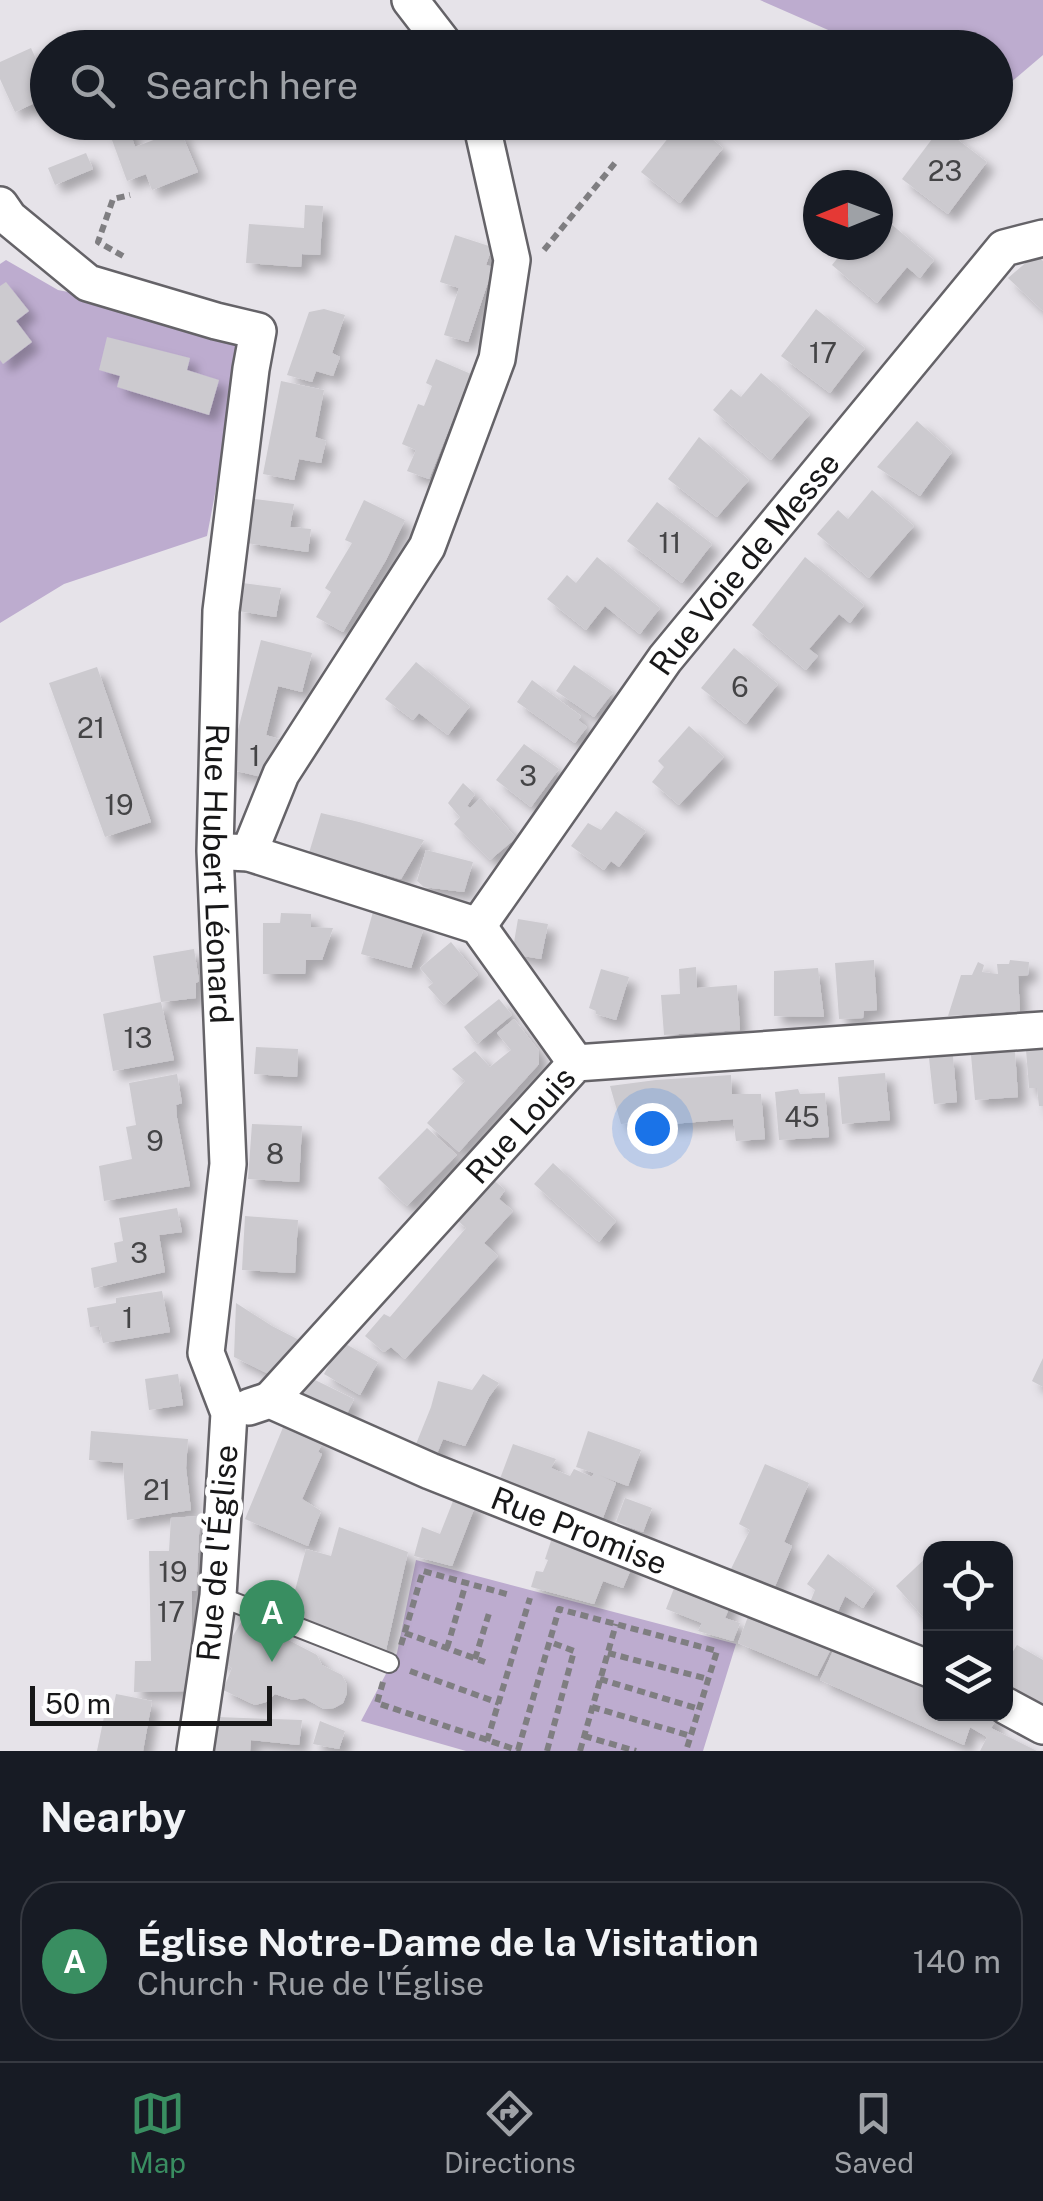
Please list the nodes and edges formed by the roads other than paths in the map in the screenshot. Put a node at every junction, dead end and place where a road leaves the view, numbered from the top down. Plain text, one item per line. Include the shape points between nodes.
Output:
1 (410, 0) edge
2 (433, 30) edge
3 (485, 140) edge
4 (0, 205) edge
5 (1043, 238) edge
6 (232, 852) junction
7 (478, 926) junction
8 (1043, 1030) edge
9 (576, 1063) junction
10 (270, 1400) junction
11 (229, 1413) junction
12 (218, 1596) junction
13 (392, 1664) road end
14 (923, 1666) edge
15 (1013, 1710) edge
16 (1043, 1726) edge
17 (195, 1751) edge

1 - 2 street
3 - 6 street via 512,260 497,359 426,547
4 - 6 street, Rue Hubert Léonard via 88,283 258,331 221,611
5 - 7 street, Rue Voie de Messe via 1004,248 678,644
6 - 7 street
6 - 11 street, Rue Hubert Léonard via 228,1164 206,1353
7 - 9 street
8 - 9 street, Rue Louis
9 - 10 street, Rue Louis
10 - 11 street
10 - 14 street, Rue Promise via 430,1471
11 - 12 street, Rue de l'Église
12 - 13 lane
12 - 17 street, Rue de l'Église
15 - 16 street

